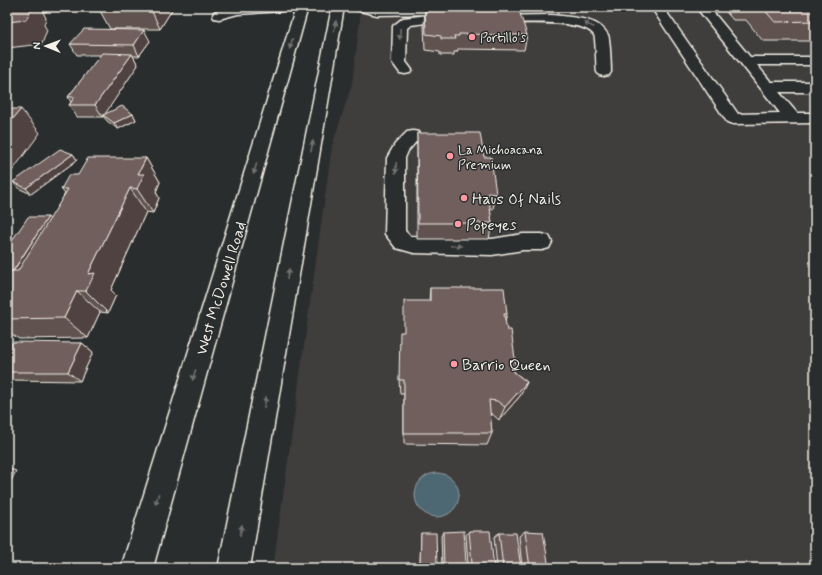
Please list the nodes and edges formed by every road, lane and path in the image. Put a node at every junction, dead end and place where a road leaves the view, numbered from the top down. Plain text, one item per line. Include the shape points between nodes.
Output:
1 (281, 7) edge
2 (302, 7) edge
3 (338, 7) edge
4 (360, 7) edge
5 (487, 7) edge
6 (658, 7) edge
7 (702, 7) edge
8 (219, 15) dead end
9 (444, 20) edge
10 (473, 20) edge
11 (815, 61) edge
12 (746, 62) junction
13 (405, 70) dead end
14 (604, 72) dead end
15 (767, 87) junction
16 (815, 87) edge
17 (792, 118) junction
18 (815, 118) edge
19 (413, 136) dead end
20 (542, 242) dead end
21 (137, 568) edge
22 (234, 568) edge

1 - 8 main road via 237,10
2 -> 21 main road, West McDowell Road
22 -> 3 main road
4 - 5 main road via 377,11
6 - 17 main road via 733,119
7 - 12 main road
9 -> 13 main road via 414,20 400,26 399,62
14 -> 10 main road via 602,36 591,25 570,20
11 - 12 main road
12 - 15 main road
15 - 16 main road
15 - 17 main road
17 - 18 main road
19 -> 20 main road via 401,148 396,158 395,234 403,242 414,245 492,247

